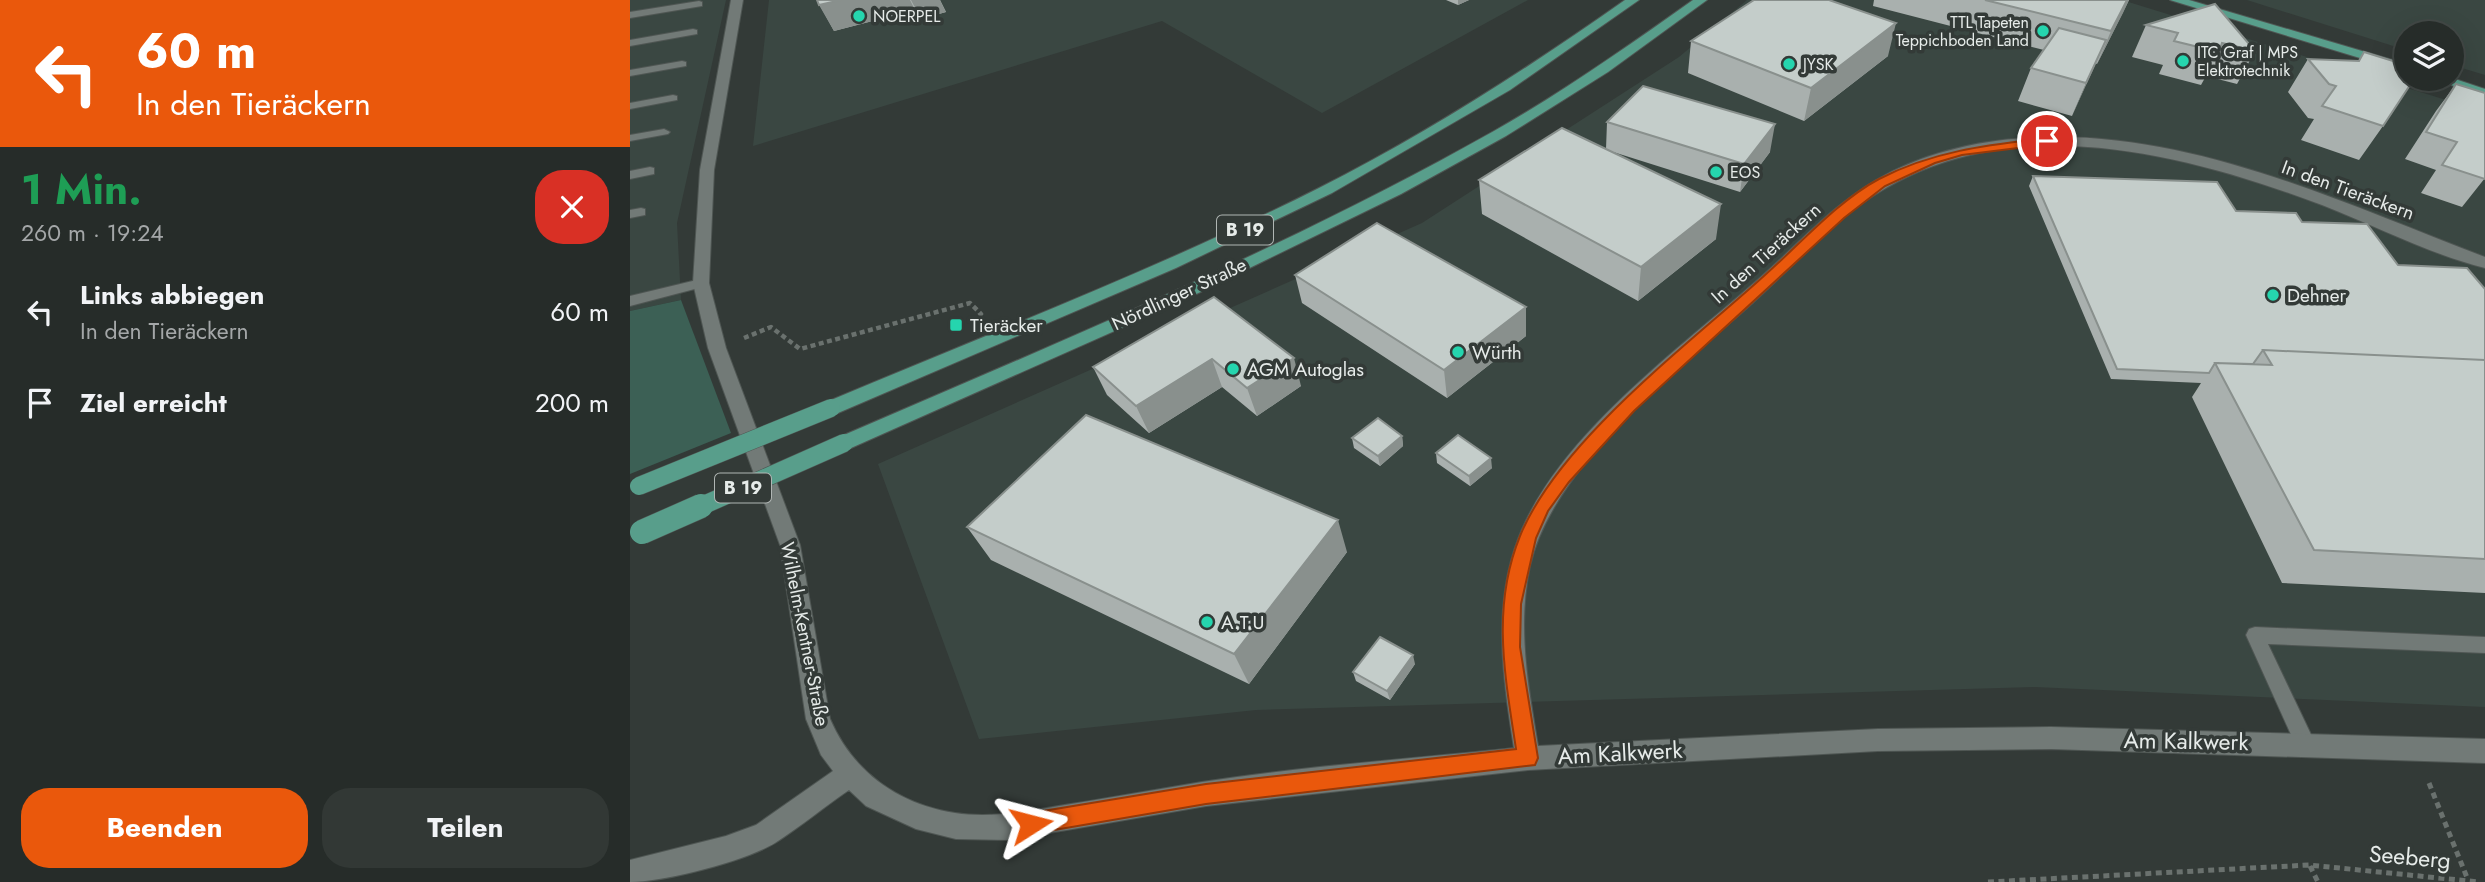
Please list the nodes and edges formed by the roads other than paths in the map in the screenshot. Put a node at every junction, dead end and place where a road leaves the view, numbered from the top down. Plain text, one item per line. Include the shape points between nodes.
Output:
1 (737, 0) edge
2 (1633, 0) edge
3 (1701, 0) edge
4 (2176, 0) edge
5 (699, 4) dead end
6 (630, 15) edge
7 (693, 32) dead end
8 (630, 43) edge
9 (682, 64) dead end
10 (2394, 64) edge
11 (630, 73) edge
12 (2464, 86) edge
13 (2485, 93) edge
14 (673, 98) dead end
15 (630, 106) edge
16 (664, 132) dead end
17 (630, 138) edge
18 (650, 171) dead end
19 (630, 175) edge
20 (2485, 263) edge
21 (701, 284) junction
22 (630, 301) edge
23 (634, 488) edge
24 (636, 535) edge
25 (2485, 645) edge
26 (2305, 743) junction
27 (2485, 751) edge
28 (1528, 758) junction
29 (850, 774) junction
30 (630, 873) edge

1 - 21 street, Wilhelm-Kentner-Straße via 707,170
2 - 23 main road, Nördlinger Straße / B 19, bridge via 1449,121 1283,212 1154,271
3 - 24 main road, Nördlinger Straße / B 19, bridge via 1532,112 1401,187 1195,288
4 - 10 main road
5 - 6 lane
7 - 8 lane
9 - 11 lane
12 - 13 main road
14 - 15 lane
16 - 17 lane
18 - 19 lane
20 - 28 street, In den Tieräckern via 2244,173 2118,146 2047,141 1991,146 1931,160 1881,183 1629,407 1570,469 1541,508 1519,567 1512,604 1510,647
21 - 22 lane
21 - 29 street, Wilhelm-Kentner-Straße via 717,348 790,545 818,719 830,747
25 - 26 lane via 2255,635
26 - 27 street, Am Kalkwerk
26 - 28 street, Am Kalkwerk via 1878,740
28 - 29 street, Am Kalkwerk via 1206,794 1009,827 956,826 916,816 875,797
29 - 30 street via 764,835

